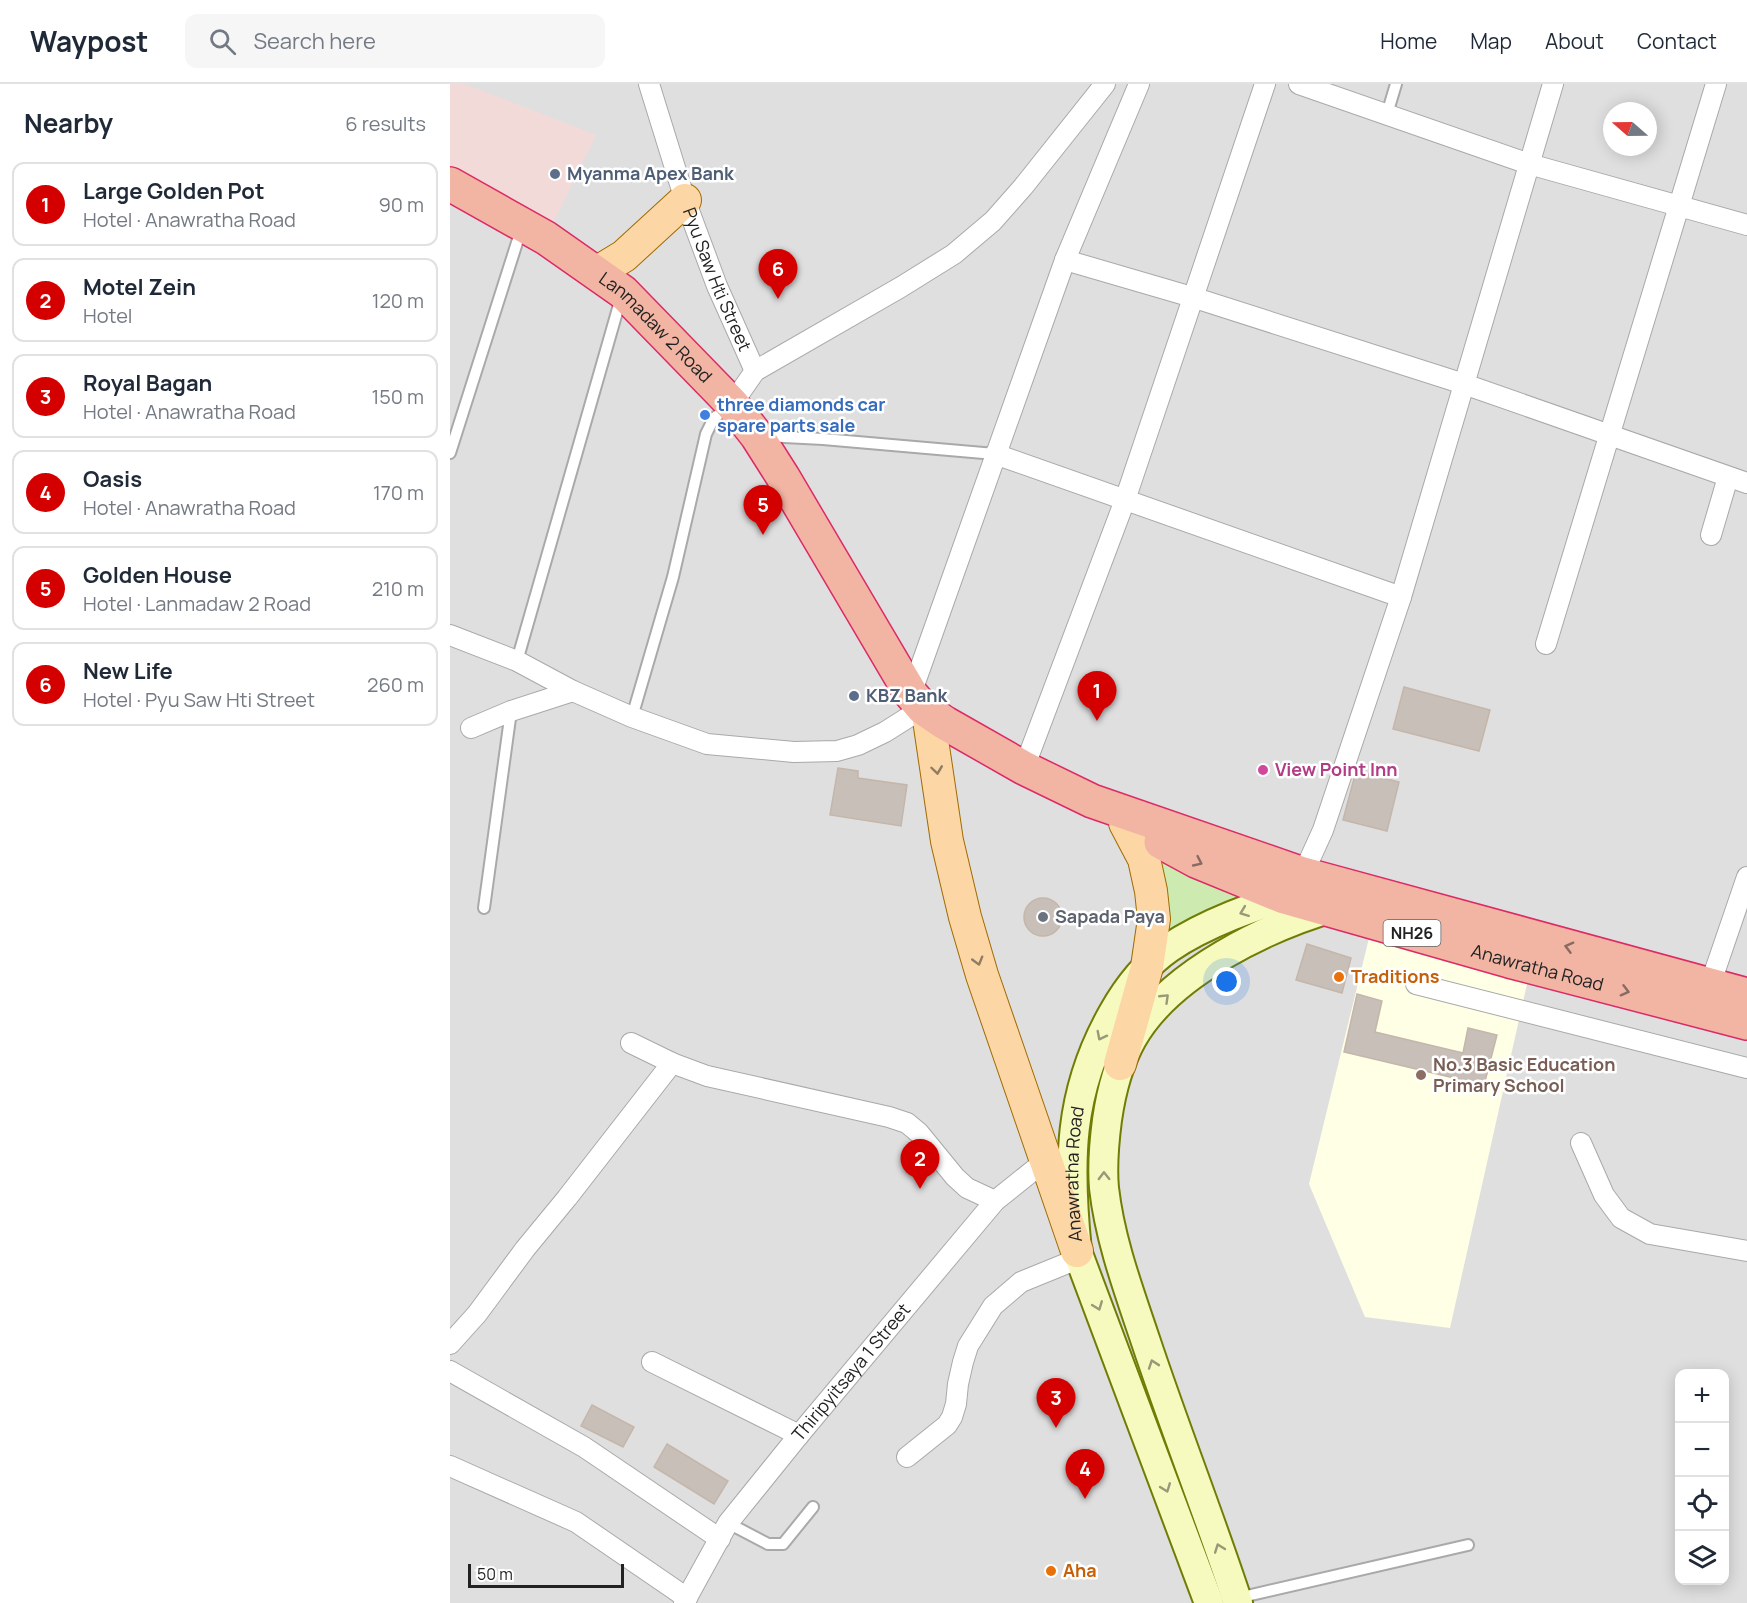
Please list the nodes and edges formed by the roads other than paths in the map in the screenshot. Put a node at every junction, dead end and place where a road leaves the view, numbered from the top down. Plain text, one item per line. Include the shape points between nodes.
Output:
1 (649, 84) edge
2 (1105, 84) edge
3 (1139, 84) edge
4 (1265, 84) edge
5 (1299, 84) edge
6 (1396, 84) edge
7 (1553, 84) edge
8 (1716, 84) edge
9 (1387, 114) junction
10 (1529, 164) junction
11 (450, 184) edge
12 (685, 200) junction
13 (1679, 206) junction
14 (523, 224) junction
15 (1747, 225) edge
16 (1065, 260) junction
17 (596, 273) junction
18 (622, 292) junction
19 (1192, 297) junction
20 (755, 371) junction
21 (1464, 384) junction
22 (732, 404) junction
23 (1610, 435) junction
24 (757, 436) junction
25 (450, 453) edge
26 (995, 454) junction
27 (1728, 477) junction
28 (1747, 483) edge
29 (1125, 500) junction
30 (1711, 535) dead end
31 (1401, 597) junction
32 (450, 635) edge
33 (1546, 644) dead end
34 (517, 661) junction
35 (573, 691) junction
36 (921, 705) junction
37 (511, 711) junction
38 (632, 717) junction
39 (471, 728) dead end
40 (1024, 768) junction
41 (1092, 801) junction
42 (1125, 823) junction
43 (1747, 877) edge
44 (1294, 885) junction
45 (1334, 896) junction
46 (484, 908) dead end
47 (1147, 967) junction
48 (1416, 984) dead end
49 (1710, 985) junction
50 (1747, 995) edge
51 (1747, 1023) edge
52 (631, 1044) dead end
53 (672, 1063) junction
54 (1120, 1064) junction
55 (1747, 1068) edge
56 (1581, 1143) dead end
57 (1045, 1161) junction
58 (995, 1201) junction
59 (1747, 1251) edge
60 (1078, 1255) junction
61 (450, 1344) edge
62 (652, 1362) dead end
63 (450, 1371) edge
64 (799, 1435) junction
65 (907, 1457) dead end
66 (450, 1466) edge
67 (813, 1507) dead end
68 (724, 1531) junction
69 (1468, 1545) dead end
70 (686, 1600) edge
71 (1228, 1601) edge

1 - 12 street, Pyu Saw Hti Street
2 - 20 street via 993,221 954,254
3 - 16 street
4 - 19 street
5 - 9 street
6 - 9 lane
7 - 10 street
8 - 13 street
9 - 10 street
10 - 13 street
10 - 21 street
11 - 14 highway, Lanmadaw 2 Road / NH26
12 - 17 main road via 624,256
12 - 20 street, Pyu Saw Hti Street
13 - 15 street
13 - 23 street
14 - 17 highway, Lanmadaw 2 Road / NH26
14 - 25 lane
16 - 19 street
16 - 26 street
17 - 18 highway, Lanmadaw 2 Road / NH26
18 - 22 highway, Lanmadaw 2 Road / NH26
18 - 34 lane
19 - 21 street
19 - 29 street
20 - 22 street
21 - 23 street
21 - 31 street
22 - 24 highway, Lanmadaw 2 Road / NH26
22 - 38 lane via 714,418 706,434 673,577
23 - 27 street
23 - 33 street
24 - 26 lane
24 - 36 highway, Lanmadaw 2 Road / NH26
26 - 29 street
26 - 36 street
27 - 28 street
27 - 30 street
29 - 31 street
29 - 40 street
31 - 44 street via 1323,830
32 - 34 street
34 - 35 street
35 - 37 street
35 - 38 street
36 - 38 street via 885,732 837,751 794,752 707,744
36 - 40 highway, NH26
36 -> 57 main road via 965,917
37 - 39 street
37 - 46 lane
40 - 41 highway, NH26
41 - 42 highway, Anawratha Road / NH26
41 - 44 highway, Anawratha Road / NH26
42 -> 44 highway, Anawratha Road / NH26 via 1196,861
42 - 47 main road via 1144,860 1151,891 1154,920
43 - 49 street
44 - 45 highway, Anawratha Road / NH26
44 -> 47 main road, Anawratha Road via 1200,930
49 -> 45 highway, Anawratha Road / NH26 via 1378,895
45 -> 51 highway, Anawratha Road / NH26 via 1509,961
54 -> 45 main road, Anawratha Road via 1133,1037 1178,986 1234,948
47 - 54 main road
47 -> 60 main road, Anawratha Road via 1107,1024 1082,1087 1072,1161
48 - 55 street
49 - 50 highway, Anawratha Road / NH26
52 - 53 street
53 - 58 street via 707,1076 907,1123 967,1188
53 - 61 street
71 -> 54 main road, Anawratha Road via 1116,1253 1104,1188 1104,1143 1109,1102
56 - 59 street via 1604,1196 1622,1218 1650,1234
57 - 58 street, Thiripyitsaya 1 Street
57 - 60 main road
58 - 64 street, Thiripyitsaya 1 Street
60 - 65 street via 1021,1282 993,1306 968,1346 952,1417
60 -> 71 main road, Anawratha Road
62 - 64 street
63 - 68 street
64 - 68 street, Thiripyitsaya 1 Street
66 - 70 street via 576,1522
67 - 68 lane via 783,1544 768,1544
68 - 70 street, Thiripyitsaya 1 Street
69 - 71 lane

